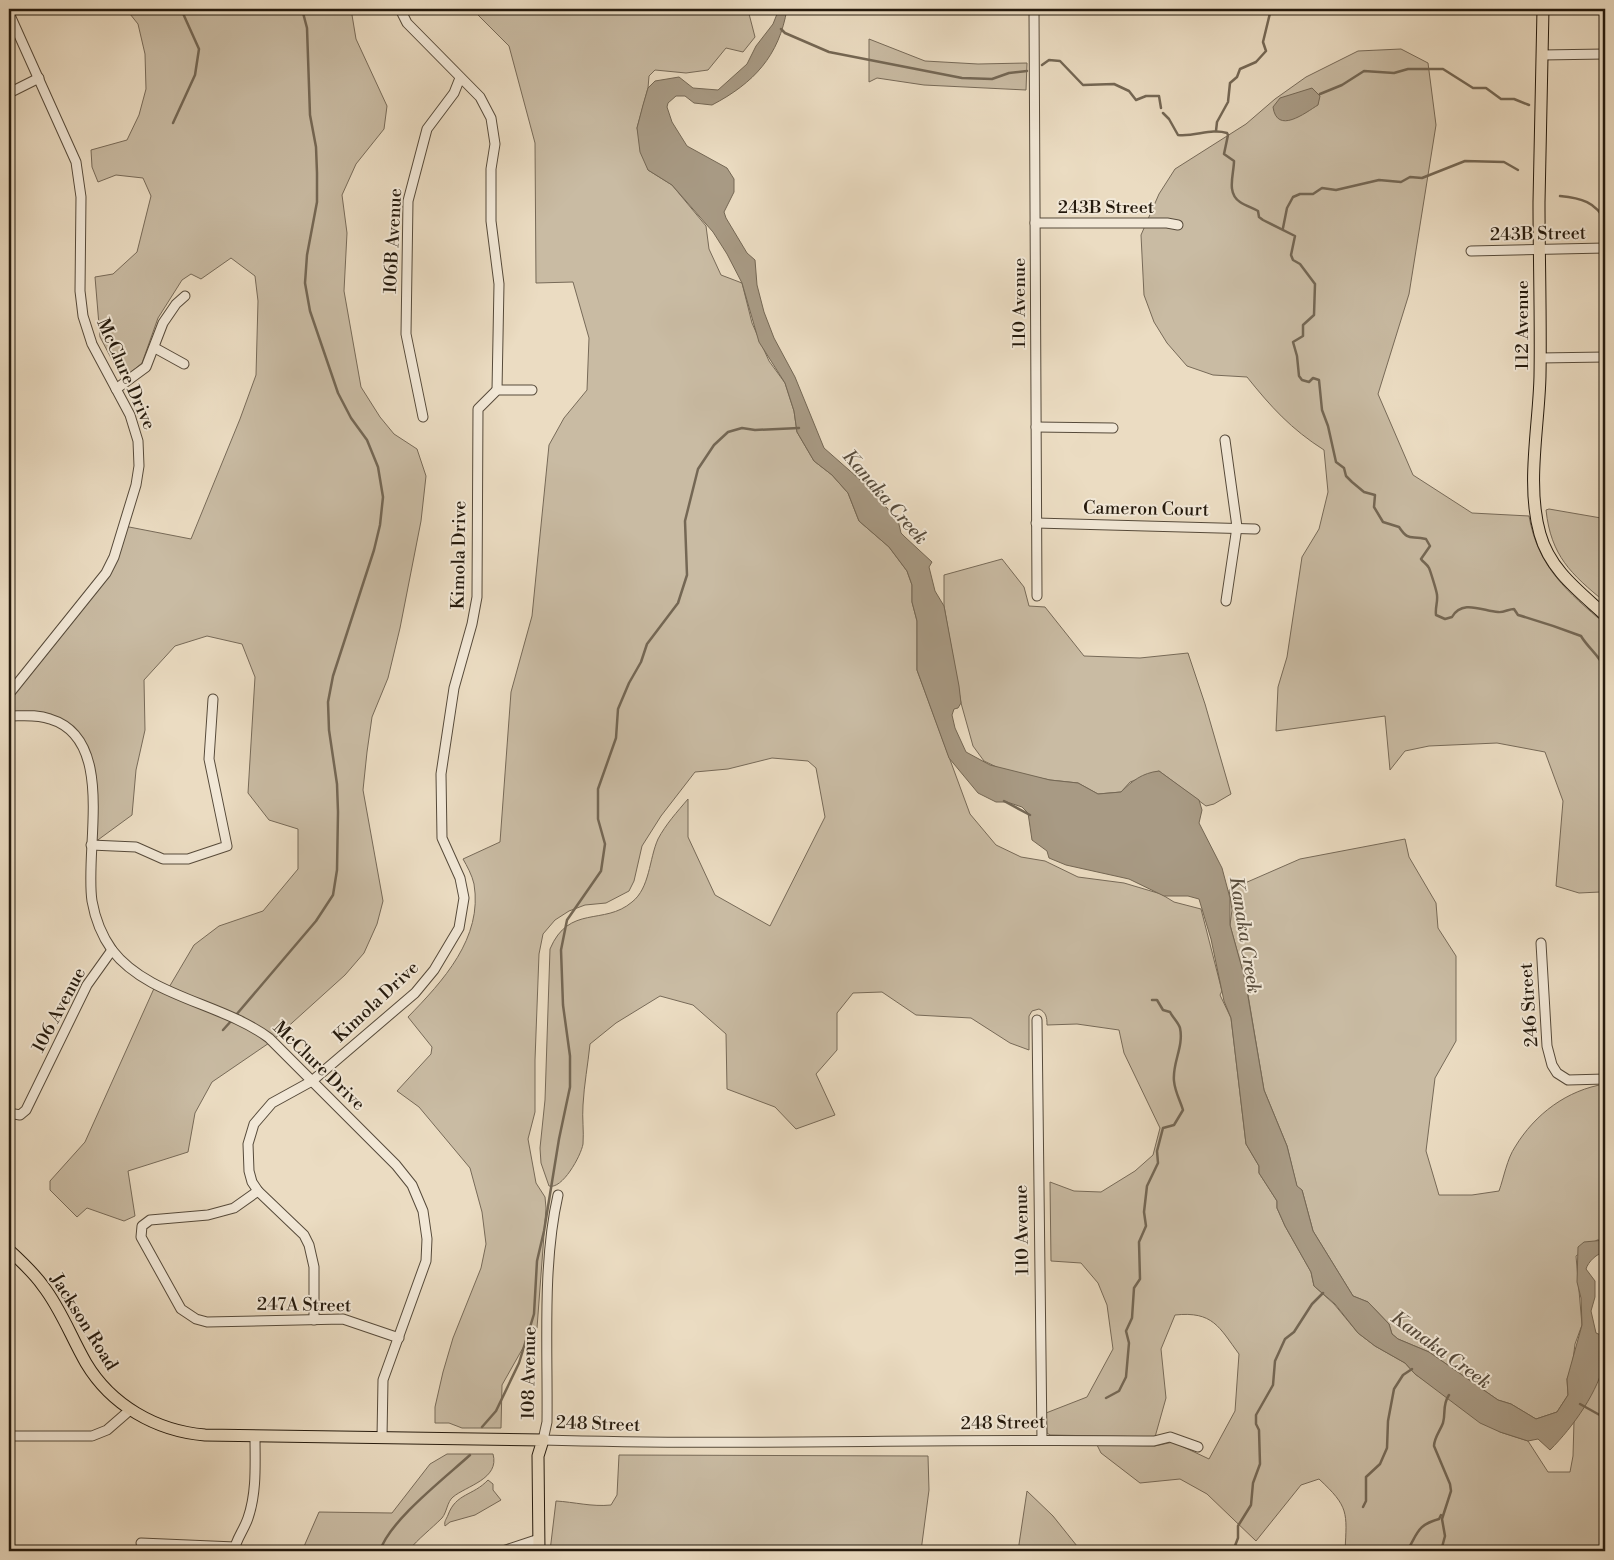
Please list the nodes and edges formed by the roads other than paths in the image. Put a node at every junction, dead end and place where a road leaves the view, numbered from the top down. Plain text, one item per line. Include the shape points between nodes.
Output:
1 (400, 9) edge
2 (1034, 9) edge
3 (1543, 9) edge
4 (9, 13) edge
5 (1605, 54) edge
6 (1542, 55) junction
7 (39, 78) junction
8 (460, 78) junction
9 (9, 93) edge
10 (1034, 223) junction
11 (1178, 225) dead end
12 (1605, 248) edge
13 (1539, 249) junction
14 (1471, 251) dead end
15 (185, 296) dead end
16 (155, 348) junction
17 (1605, 357) edge
18 (1540, 358) junction
19 (184, 364) dead end
20 (116, 389) junction
21 (498, 390) junction
22 (532, 390) dead end
23 (423, 417) dead end
24 (1036, 427) junction
25 (1113, 428) dead end
26 (1225, 440) dead end
27 (1036, 523) junction
28 (1238, 527) junction
29 (1255, 529) dead end
30 (1037, 596) dead end
31 (1226, 601) dead end
32 (1605, 615) edge
33 (9, 694) edge
34 (213, 698) dead end
35 (9, 716) edge
36 (91, 845) junction
37 (1541, 943) dead end
38 (112, 950) junction
39 (1037, 1020) dead end
40 (1605, 1079) edge
41 (312, 1081) junction
42 (9, 1113) edge
43 (258, 1192) junction
44 (558, 1195) dead end
45 (9, 1250) edge
46 (314, 1320) junction
47 (399, 1338) junction
48 (130, 1410) junction
49 (9, 1436) edge
50 (255, 1436) junction
51 (382, 1437) junction
52 (543, 1440) junction
53 (1042, 1440) junction
54 (1198, 1447) dead end
55 (538, 1539) junction
56 (141, 1543) dead end
57 (235, 1549) edge
58 (503, 1551) edge
59 (539, 1551) edge

1 - 8 street via 407,23
2 - 10 street, 110 Avenue
3 - 6 main road, 112 Avenue
4 - 7 street, McClure Drive
5 - 6 street
6 - 13 main road, 112 Avenue
7 - 9 street
7 - 20 street, McClure Drive via 77,167 82,197 82,308 92,344
8 - 21 street via 480,97 488,111 495,144 491,168 491,222 499,284
8 - 23 street, 106B Avenue via 454,92 427,129 408,201 406,334
10 - 11 street, 243B Street
10 - 24 street, 110 Avenue
12 - 13 street, 243B Street
13 - 14 street, 243B Street
13 - 18 main road, 112 Avenue
15 - 16 street via 166,318
16 - 19 street
16 - 20 street via 146,367
17 - 18 street
18 - 32 main road, 112 Avenue via 1535,476 1540,534 1548,556 1559,572
20 - 33 street, McClure Drive via 134,426 139,460 136,485 116,551 102,580
21 - 22 street
21 - 41 street, Kimola Drive via 478,409 478,597 454,688 441,786 442,838 462,885 464,905 461,921 426,982
24 - 25 street
24 - 27 street, 110 Avenue
26 - 28 street
27 - 28 street, Cameron Court
27 - 30 street, 110 Avenue
28 - 29 street, Cameron Court
28 - 31 street
34 - 36 street via 209,759 227,846 188,859 163,859 136,847
35 - 36 street, McClure Drive via 37,716 53,720 70,730 84,747 91,770
36 - 38 street, McClure Drive via 92,901 99,925
37 - 40 street, 246 Street via 1547,1046 1552,1065 1568,1080
38 - 41 street, McClure Drive via 142,977 259,1031
38 - 42 street, 106 Avenue via 87,985 24,1113
39 - 53 street, 110 Avenue
41 - 43 street, Kimola Drive via 272,1103 254,1124 247,1157
41 - 47 street, McClure Drive via 402,1171 421,1205 427,1233 426,1261
43 - 46 street, Kimola Drive via 304,1235 309,1245 314,1267
43 - 46 street, 247A Street via 234,1208 208,1216 150,1220 142,1226 141,1237 181,1309 196,1319 207,1322
44 - 52 street, 108 Avenue via 548,1281 547,1422
45 - 48 main road, Jackson Road via 43,1285 94,1375
46 - 47 street, 247A Street via 351,1319
47 - 51 street, McClure Drive via 383,1380
48 - 49 street via 107,1430 92,1436
48 - 50 main road, 248 Street via 154,1423 186,1433
50 - 51 main road, 248 Street
50 - 57 street via 254,1496
51 - 52 main road, 248 Street
52 - 53 street, 248 Street via 680,1444
52 - 55 main road, 108 Avenue via 538,1456
53 - 54 street, 248 Street via 1154,1441 1170,1437
55 - 58 street
55 - 59 main road, 108 Avenue
56 - 57 street

